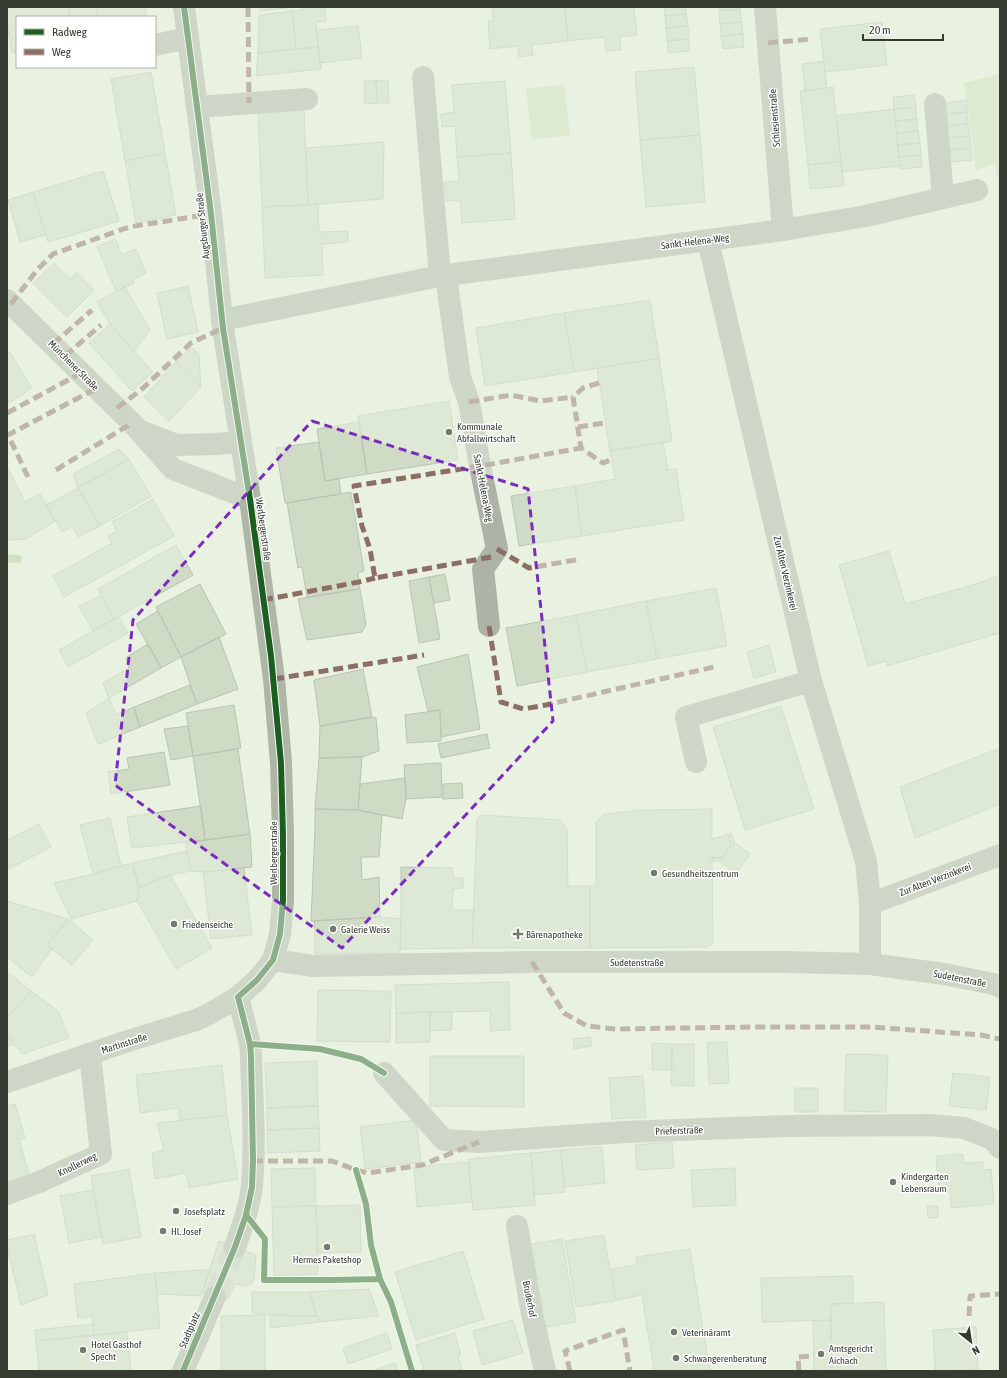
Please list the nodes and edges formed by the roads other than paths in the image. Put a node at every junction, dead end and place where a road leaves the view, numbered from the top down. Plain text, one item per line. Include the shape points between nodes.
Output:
1 (184, 7) edge
2 (765, 7) edge
3 (188, 38) junction
4 (156, 45) edge
5 (423, 77) dead end
6 (307, 99) dead end
7 (935, 104) dead end
8 (198, 108) junction
9 (977, 190) dead end
10 (943, 197) junction
11 (783, 230) junction
12 (708, 240) junction
13 (443, 276) junction
14 (7, 300) edge
15 (222, 320) junction
16 (140, 431) junction
17 (240, 442) junction
18 (250, 499) junction
19 (489, 626) dead end
20 (812, 681) junction
21 (696, 762) dead end
22 (1000, 855) edge
23 (870, 904) junction
24 (273, 960) junction
25 (870, 964) junction
26 (1000, 987) edge
27 (238, 997) junction
28 (90, 1054) junction
29 (384, 1073) dead end
30 (7, 1082) edge
31 (1000, 1148) edge
32 (7, 1194) edge
33 (517, 1226) dead end
34 (235, 1247) tunnel mouth
35 (215, 1297) tunnel mouth
36 (183, 1371) edge
37 (545, 1371) edge

1 - 3 main road, Augsburger Straße
2 - 11 street, Schlesienstraße
3 - 4 street
3 - 8 main road, Augsburger Straße
5 - 13 street, Sankt-Helena-Weg
6 - 8 street
7 - 10 street
8 - 15 main road, Augsburger Straße
9 - 10 street, Sankt-Helena-Weg
10 - 11 street, Sankt-Helena-Weg via 866,216
11 - 12 street, Sankt-Helena-Weg
12 - 13 street, Sankt-Helena-Weg
12 - 20 street, Zur Alten Verzinkerei
13 - 15 street, Sankt-Helena-Weg
13 - 19 street, Sankt-Helena-Weg via 460,377 469,402 497,549 483,569
14 - 16 main road, Münchener Straße
15 - 17 main road, Augsburger Straße
16 - 17 main road, Münchener Straße via 177,445
16 - 18 main road, Münchener Straße via 173,469
17 - 18 main road, Werlbergerstraße
18 - 24 main road, Werlbergerstraße via 272,664 281,764 283,900 280,934
20 - 21 street via 686,717
20 - 23 street, Zur Alten Verzinkerei via 866,861
22 - 23 street, Zur Alten Verzinkerei
23 - 25 street, Zur Alten Verzinkerei
24 - 25 street, Sudetenstraße via 313,966 532,962
24 - 27 main road, Werlbergerstraße via 257,980
25 - 26 street, Sudetenstraße via 944,974
27 - 28 main road, Martinstraße via 196,1020
27 - 34 street via 250,1044 253,1161 252,1187
28 - 30 main road, Martinstraße
28 - 32 street, Knollerweg via 101,1154
29 - 31 street, Prieferstraße via 444,1140 479,1142 625,1132 786,1126 929,1125 964,1128 992,1140
33 - 37 street, Bruderhof
35 - 36 street, Stadtplatz

